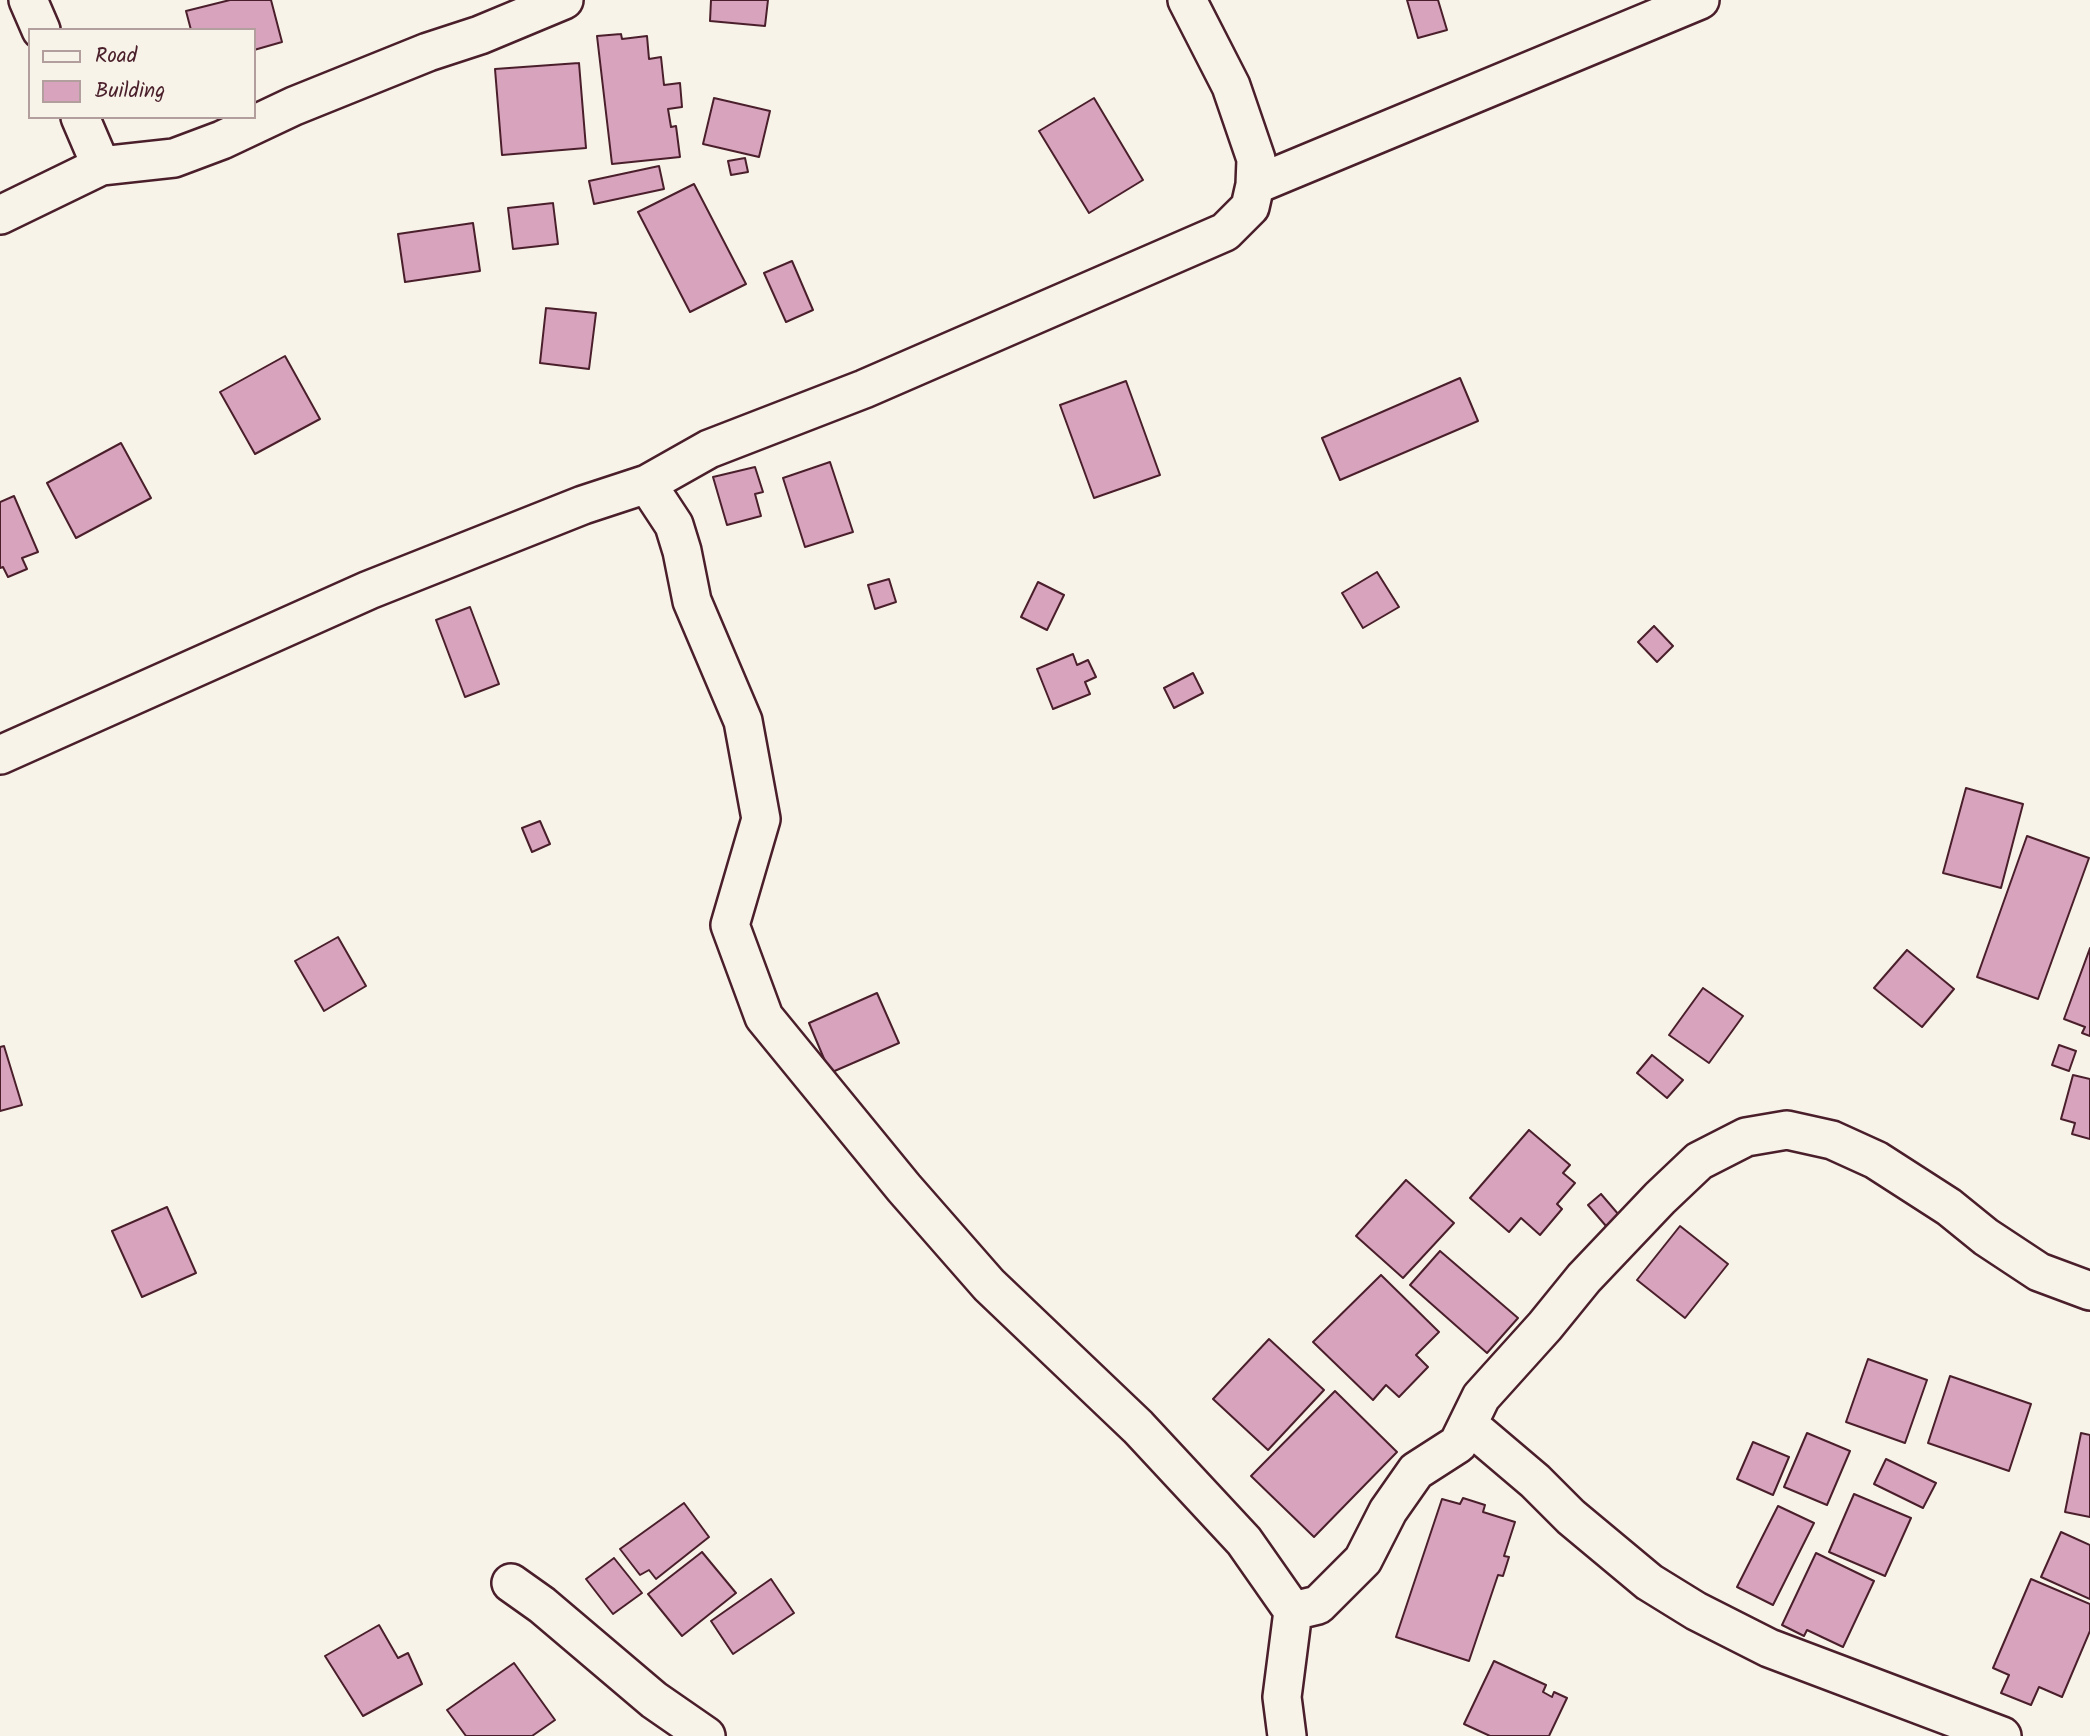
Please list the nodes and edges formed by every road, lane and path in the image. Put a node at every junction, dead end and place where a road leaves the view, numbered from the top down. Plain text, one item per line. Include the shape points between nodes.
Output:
1 (28, 0) edge
2 (564, 0) edge
3 (1187, 0) edge
4 (1700, 0) edge
5 (40, 28) edge
6 (81, 119) edge
7 (101, 166) junction
8 (1255, 185) junction
9 (0, 215) edge
10 (647, 484) junction
11 (0, 755) edge
12 (2090, 1291) edge
13 (1469, 1425) junction
14 (511, 1583) dead end
15 (1293, 1611) junction
16 (706, 1736) edge
17 (1287, 1736) edge
18 (2002, 1736) edge

1 - 5 street
2 - 7 street via 174,158
3 - 8 street via 1231,86 1256,159
4 - 8 street
6 - 7 street
7 - 9 street
8 - 10 street via 1250,206 1225,232 864,389 709,449
10 - 11 street via 369,590
10 - 15 street via 674,525 692,601 743,721 761,819 730,925 764,1017 989,1285 1138,1427 1244,1541
12 - 13 street via 2039,1272 1949,1207 1832,1140 1787,1130 1746,1138 1699,1161 1660,1198 1481,1397
13 - 15 street via 1458,1444 1416,1471 1388,1511 1363,1560 1318,1605
13 - 18 street via 1649,1583 1696,1611 1769,1648
14 - 16 street via 654,1700
15 - 17 street via 1282,1697

